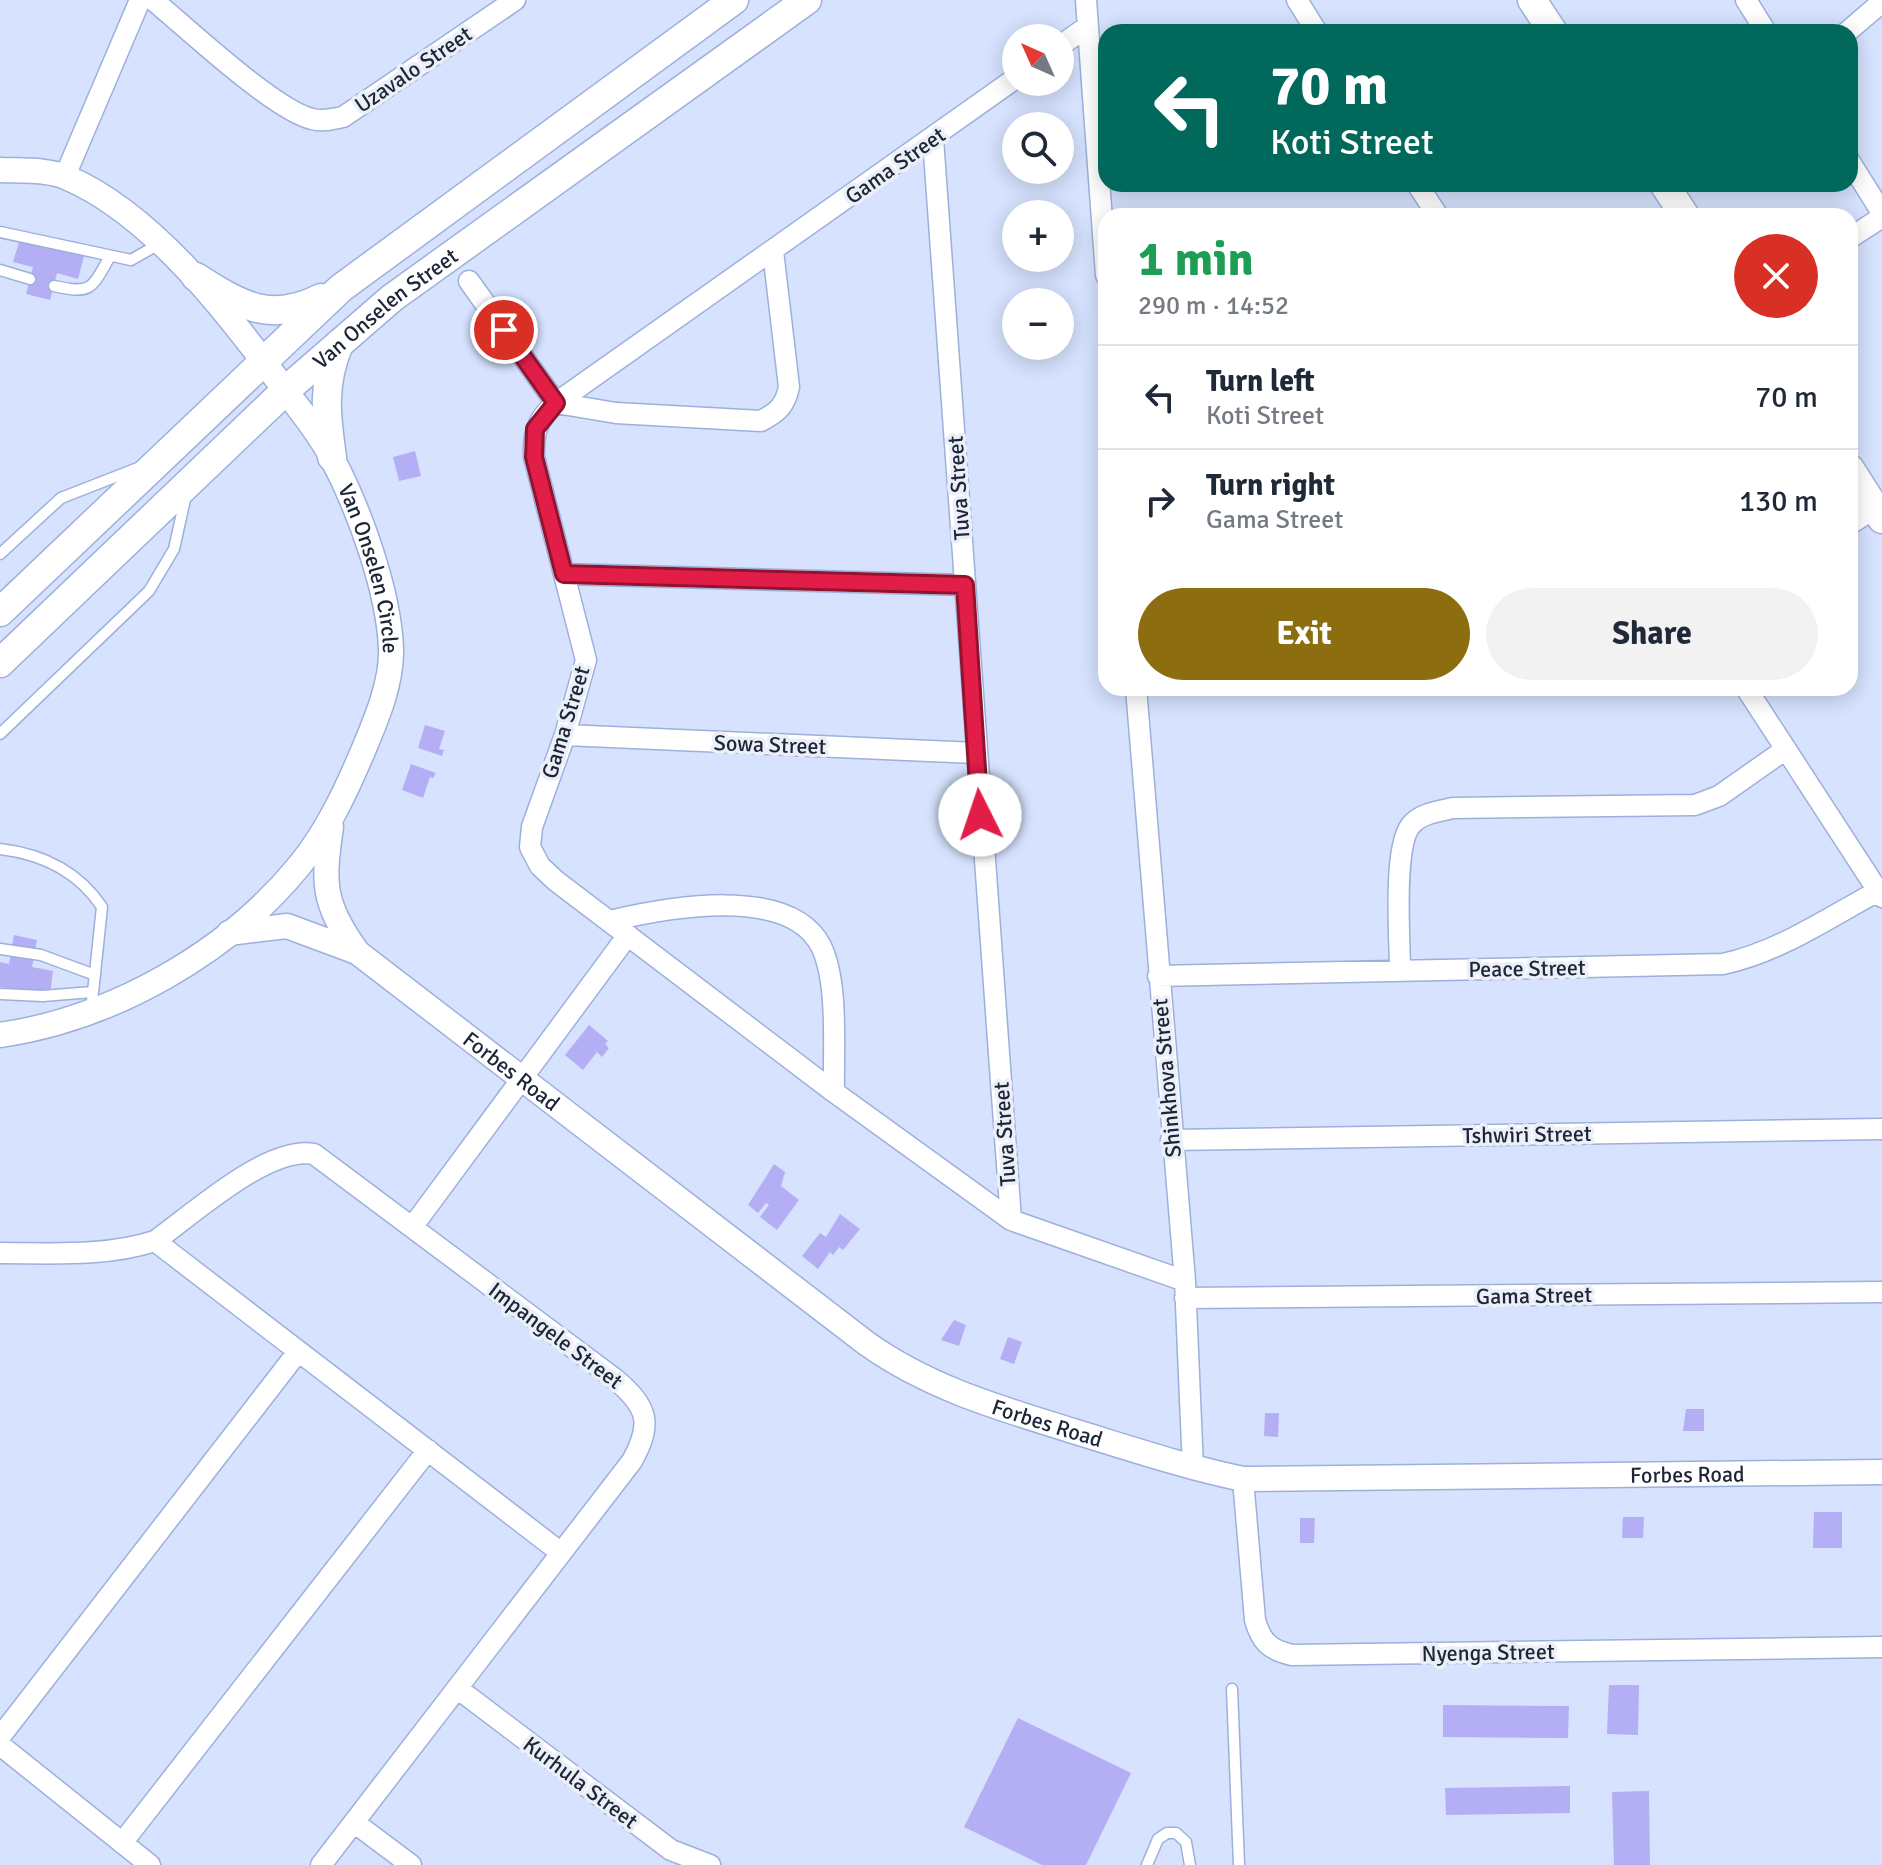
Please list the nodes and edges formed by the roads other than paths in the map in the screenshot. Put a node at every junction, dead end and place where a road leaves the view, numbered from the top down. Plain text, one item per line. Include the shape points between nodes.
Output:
1 (140, 0) edge
2 (153, 0) edge
3 (515, 0) edge
4 (734, 0) edge
5 (807, 0) edge
6 (1086, 0) edge
7 (1297, 0) edge
8 (1532, 0) edge
9 (1545, 0) edge
10 (1746, 0) edge
11 (1882, 2) edge
12 (1312, 24) edge
13 (1548, 24) edge
14 (1560, 24) edge
15 (1761, 24) edge
16 (1856, 24) edge
17 (1088, 26) junction
18 (1074, 36) edge
19 (1002, 88) edge
20 (933, 139) junction
21 (1098, 164) edge
22 (0, 170) edge
23 (1858, 175) edge
24 (65, 176) junction
25 (1882, 215) edge
26 (0, 232) edge
27 (1858, 232) edge
28 (159, 244) junction
29 (773, 251) junction
30 (109, 258) junction
31 (0, 270) edge
32 (196, 277) junction
33 (30, 279) dead end
34 (469, 281) dead end
35 (54, 286) dead end
36 (341, 288) junction
37 (341, 340) junction
38 (263, 360) junction
39 (286, 390) junction
40 (556, 403) junction
41 (332, 457) junction
42 (156, 463) junction
43 (189, 482) junction
44 (1858, 488) edge
45 (1858, 500) edge
46 (1871, 520) edge
47 (0, 554) edge
48 (564, 574) junction
49 (965, 585) junction
50 (0, 612) edge
51 (0, 663) edge
52 (1137, 696) edge
53 (1751, 696) edge
54 (0, 734) edge
55 (565, 735) junction
56 (1786, 749) junction
57 (976, 753) junction
58 (332, 818) junction
59 (0, 849) edge
60 (1880, 894) edge
61 (610, 921) junction
62 (229, 933) junction
63 (628, 935) junction
64 (0, 949) edge
65 (357, 952) junction
66 (1400, 970) junction
67 (95, 975) junction
68 (1158, 976) junction
69 (0, 994) edge
70 (92, 1002) junction
71 (0, 1035) edge
72 (522, 1076) junction
73 (834, 1092) junction
74 (1882, 1129) edge
75 (1171, 1140) junction
76 (1011, 1220) junction
77 (413, 1226) junction
78 (155, 1241) junction
79 (0, 1253) edge
80 (1185, 1290) junction
81 (1882, 1292) edge
82 (297, 1353) junction
83 (428, 1450) junction
84 (1193, 1469) junction
85 (1882, 1472) edge
86 (1243, 1479) junction
87 (560, 1552) junction
88 (1882, 1647) edge
89 (457, 1688) junction
90 (1232, 1689) dead end
91 (0, 1737) edge
92 (0, 1745) edge
93 (355, 1823) junction
94 (122, 1843) junction
95 (150, 1865) edge
96 (321, 1865) edge
97 (411, 1865) edge
98 (710, 1865) edge
99 (1147, 1865) edge
100 (1190, 1865) edge
101 (1239, 1865) edge

1 - 24 street
2 - 3 street, Uzavalo Street via 283,105 326,121 343,117
4 - 36 main road, Van Onselen Street
5 - 37 main road, Van Onselen Street via 444,257
6 - 17 street
7 - 12 street
8 - 13 main road
9 - 14 main road
10 - 15 street
11 - 16 street
17 - 18 street
17 - 21 street
19 - 20 street, Gama Street
20 - 29 street, Gama Street
20 - 49 street, Tuva Street
22 - 24 street, Van Onselen Circle
23 - 25 street
24 - 28 street, Van Onselen Circle via 95,192
25 - 27 street
26 - 30 lane
28 - 30 lane via 131,260
28 - 32 street, Van Onselen Circle
29 - 40 street, Gama Street
29 - 40 street via 789,387 786,402 776,413 744,422
30 - 35 lane via 87,289
31 - 33 lane
32 - 36 main road via 266,312 299,308
32 - 38 street, Van Onselen Circle
34 - 40 street
36 - 38 main road, Van Onselen Street
37 - 39 main road, Van Onselen Street
37 - 41 main road via 326,381
38 - 39 street, Van Onselen Circle
38 - 42 main road, Van Onselen Street
39 - 41 street, Van Onselen Circle
39 - 43 main road, Van Onselen Street
40 - 48 street, Gama Street via 535,429 534,457
41 - 58 street, Van Onselen Circle via 371,559 391,649 378,713
42 - 47 lane via 61,498
42 - 50 main road, Van Onselen Street
43 - 51 main road, Van Onselen Street
43 - 54 lane via 174,549 157,580
44 - 46 main road
45 - 46 main road
48 - 49 street
48 - 55 street, Gama Street via 586,660
49 - 57 street, Tuva Street
52 - 68 street, Shinkhova Street
53 - 56 street
55 - 57 street, Sowa Street
55 - 61 street, Gama Street via 538,806 530,847 556,881
56 - 60 street
56 - 66 street via 1719,796 1695,805 1453,808 1413,822 1400,845
57 - 76 street, Tuva Street
58 - 62 street, Van Onselen Circle via 280,888
58 - 65 street, Forbes Road via 326,896 336,923
59 - 67 lane via 40,857 75,877 96,899 103,912
60 - 66 street, Peace Street via 1777,946 1723,964
61 - 63 street, Gama Street
61 - 73 street via 721,906 776,910 795,917 821,947 826,963
62 - 65 street, Forbes Road via 287,926
62 - 70 street, Van Onselen Circle via 147,987
63 - 72 street
63 - 73 street, Gama Street
64 - 67 lane via 41,955
65 - 72 street, Forbes Road
66 - 68 street, Peace Street
67 - 70 lane
68 - 75 street, Shinkhova Street
69 - 70 lane
70 - 71 street, Van Onselen Circle via 34,1030
72 - 77 street
72 - 84 street, Forbes Road via 894,1363 956,1394
73 - 76 street, Gama Street
74 - 75 street, Tshwiri Street
75 - 80 street, Shinkhova Street
76 - 80 street, Gama Street
77 - 78 street, Impangele Street via 314,1154 299,1151 258,1168
77 - 87 street, Impangele Street via 615,1379 641,1406 647,1424 644,1440
78 - 79 street via 111,1252
78 - 82 street
80 - 81 street, Gama Street
80 - 84 street, Shinkhova Street
82 - 83 street
82 - 91 street
83 - 87 street
83 - 94 street
84 - 86 street, Forbes Road
85 - 86 street, Forbes Road
86 - 88 street, Nyenga Street via 1255,1620 1259,1636 1276,1652
87 - 89 street, Impangele Street
89 - 93 street, Impangele Street
89 - 98 street, Kurhula Street via 671,1850
90 - 101 lane
92 - 94 street
93 - 96 street, Impangele Street
93 - 97 street
94 - 95 street
99 - 100 lane via 1158,1839 1176,1833 1186,1842

